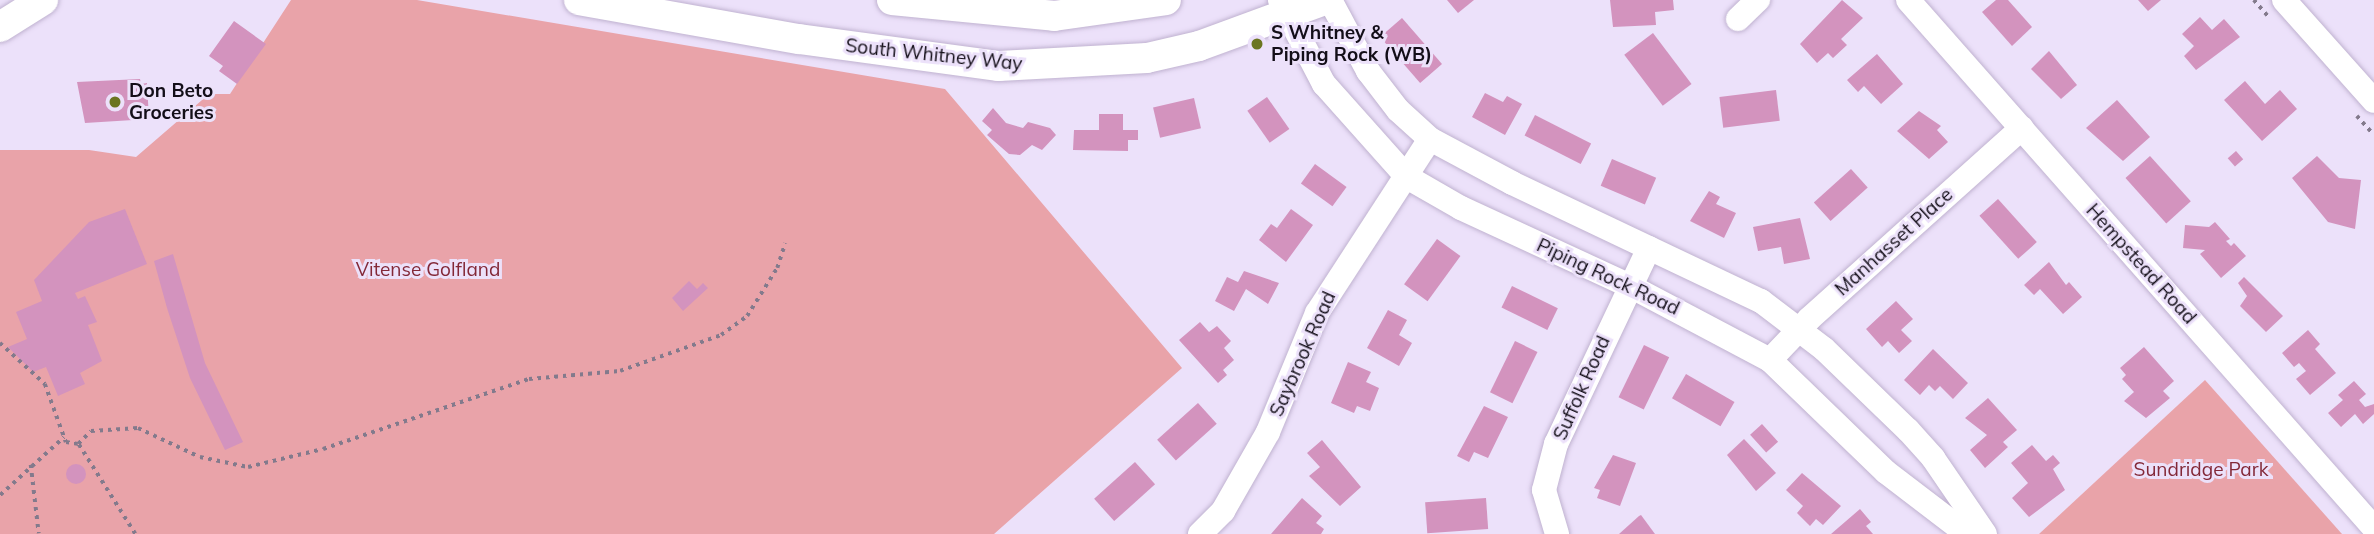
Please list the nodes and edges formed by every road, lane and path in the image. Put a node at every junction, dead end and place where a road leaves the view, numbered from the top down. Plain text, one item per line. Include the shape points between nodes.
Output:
1 (43, 0) edge
2 (579, 0) edge
3 (892, 0) edge
4 (1166, 0) edge
5 (1328, 0) edge
6 (1758, 0) edge
7 (1908, 0) edge
8 (2284, 0) edge
9 (1137, 3) edge
10 (1284, 8) edge
11 (696, 10) edge
12 (1738, 19) dead end
13 (0, 27) edge
14 (2374, 101) edge
15 (2022, 128) junction
16 (1430, 139) junction
17 (1406, 177) junction
18 (785, 243) dead end
19 (1649, 248) junction
20 (1630, 286) junction
21 (1799, 329) junction
22 (0, 343) edge
23 (1770, 360) junction
24 (64, 438) junction
25 (78, 444) junction
26 (31, 465) junction
27 (0, 495) edge
28 (2374, 528) edge
29 (38, 534) edge
30 (135, 534) edge
31 (1200, 534) edge
32 (1558, 534) edge
33 (1967, 534) edge
34 (1985, 534) edge

1 - 13 main road
2 - 11 main road, South Whitney Way
3 - 9 main road via 1054,16
4 - 9 main road
5 - 10 main road, South Whitney Way
5 - 16 street via 1368,71 1398,110
6 - 12 street
7 - 15 street, Hempstead Road
8 - 14 street
10 - 11 main road, South Whitney Way via 1147,58 999,66
10 - 17 street, Piping Rock Road via 1324,84
15 - 21 street, Manhasset Place
15 - 28 street, Hempstead Road
16 - 17 street, Saybrook Road
16 - 19 street
17 - 20 street, Piping Rock Road via 1461,208
17 - 31 street, Saybrook Road via 1317,313 1268,432 1223,511
18 - 25 path via 778,268 747,316 721,335 620,371 529,379 323,449 248,467 200,457 138,428 90,431
19 - 20 street, Suffolk Road
19 - 21 street via 1761,301
20 - 23 street, Piping Rock Road
20 - 32 street, Suffolk Road via 1556,444 1544,491
21 - 23 street, Manhasset Place
21 - 34 street via 1933,458
22 - 24 path via 45,384
23 - 33 street, Piping Rock Road via 1886,472
24 - 25 path
24 - 26 path
25 - 30 path
26 - 27 path
26 - 29 path

